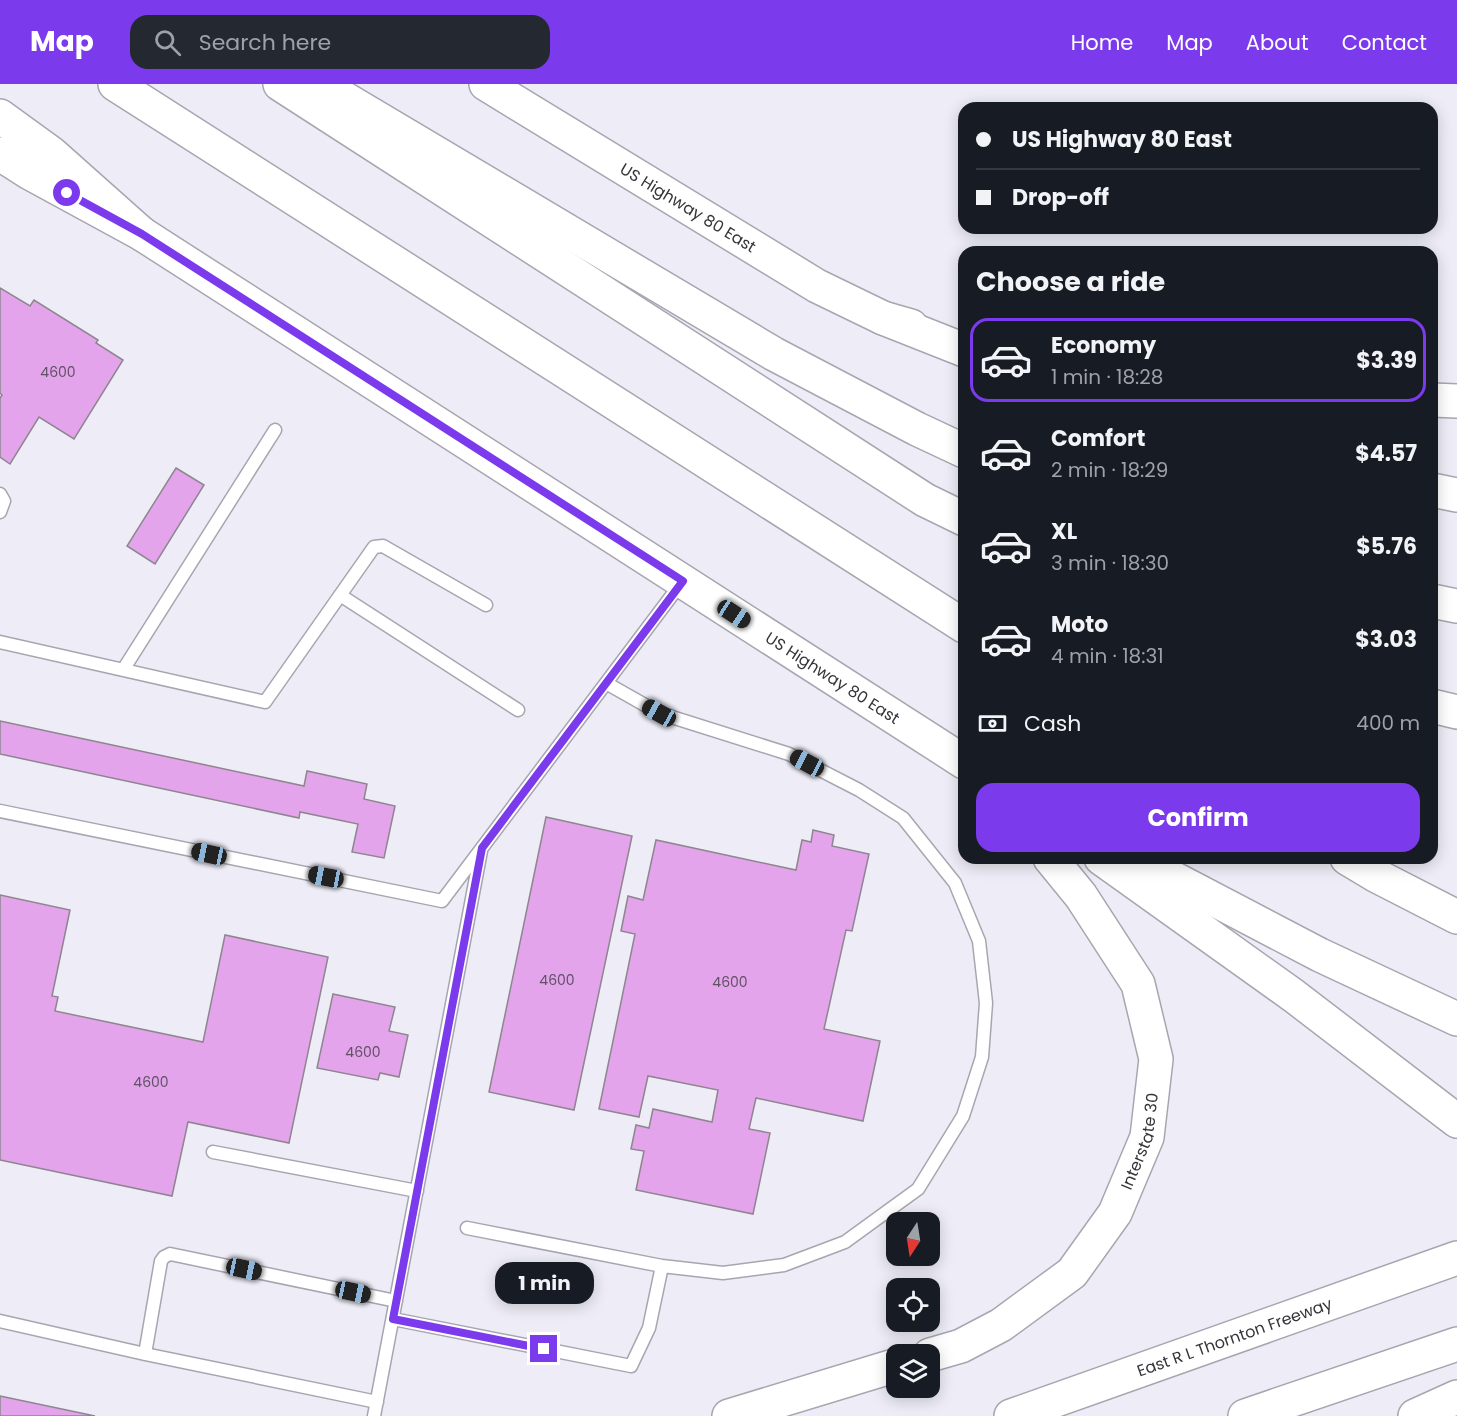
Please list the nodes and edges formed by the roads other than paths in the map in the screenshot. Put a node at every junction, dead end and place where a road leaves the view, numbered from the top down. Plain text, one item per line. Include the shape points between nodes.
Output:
1 (115, 84) edge
2 (280, 84) edge
3 (320, 84) edge
4 (486, 84) edge
5 (0, 116) edge
6 (0, 154) edge
7 (142, 234) junction
8 (883, 318) junction
9 (958, 340) edge
10 (958, 348) edge
11 (1438, 400) edge
12 (1457, 401) edge
13 (275, 430) dead end
14 (958, 448) edge
15 (1438, 490) edge
16 (0, 494) edge
17 (1457, 495) edge
18 (0, 513) edge
19 (958, 516) edge
20 (683, 581) junction
21 (340, 595) junction
22 (1438, 603) edge
23 (486, 605) dead end
24 (1457, 606) edge
25 (958, 622) edge
26 (0, 642) edge
27 (123, 670) junction
28 (606, 683) junction
29 (1438, 707) edge
30 (518, 710) dead end
31 (1457, 712) edge
32 (958, 758) edge
33 (0, 811) edge
34 (482, 848) junction
35 (1055, 864) edge
36 (1109, 864) edge
37 (1146, 864) edge
38 (1357, 864) edge
39 (1457, 916) edge
40 (1457, 1019) edge
41 (1457, 1121) edge
42 (213, 1152) dead end
43 (417, 1191) junction
44 (467, 1228) dead end
45 (1457, 1258) edge
46 (662, 1266) junction
47 (396, 1301) junction
48 (393, 1319) junction
49 (0, 1322) edge
50 (1457, 1344) edge
51 (940, 1352) edge
52 (145, 1354) junction
53 (886, 1368) edge
54 (1457, 1398) edge
55 (377, 1402) junction
56 (374, 1416) edge
57 (729, 1416) edge
58 (1011, 1416) edge
59 (1245, 1416) edge
60 (1415, 1416) edge

1 - 25 main road
2 - 19 main road via 925,500
3 - 14 main road via 774,354
4 - 8 main road, US Highway 80 East via 817,286
5 - 7 main road via 51,153
6 - 7 main road, US Highway 80 East
7 - 20 main road, US Highway 80 East
8 - 9 main road, US Highway 80 East
8 - 10 main road
11 - 12 main road
13 - 27 lane
15 - 17 main road
16 - 18 lane via 4,501
20 - 28 lane
20 - 32 main road, US Highway 80 East
21 - 23 lane via 374,547 383,546
21 - 27 lane via 265,702
21 - 30 lane
22 - 24 main road
26 - 27 lane
28 - 34 lane
28 - 46 lane via 659,713 789,754 903,818 955,883 979,941 986,1004 982,1057 963,1116 918,1189 844,1242 784,1265 723,1273
29 - 31 main road
33 - 34 lane via 442,901
34 - 43 lane
35 - 51 main road, Interstate 30 via 1138,984 1156,1059 1147,1137 1115,1213 1072,1273 1001,1325
36 - 41 main road via 1294,996
37 - 40 main road via 1320,955
38 - 39 main road
42 - 43 lane
43 - 47 lane
44 - 46 lane
45 - 58 main road, East R L Thornton Freeway
46 - 48 lane via 649,1328 631,1366
47 - 48 lane
47 - 52 lane via 170,1254 161,1262
48 - 55 lane
49 - 52 lane
50 - 59 main road
52 - 55 lane
53 - 57 main road
54 - 60 main road
55 - 56 lane

